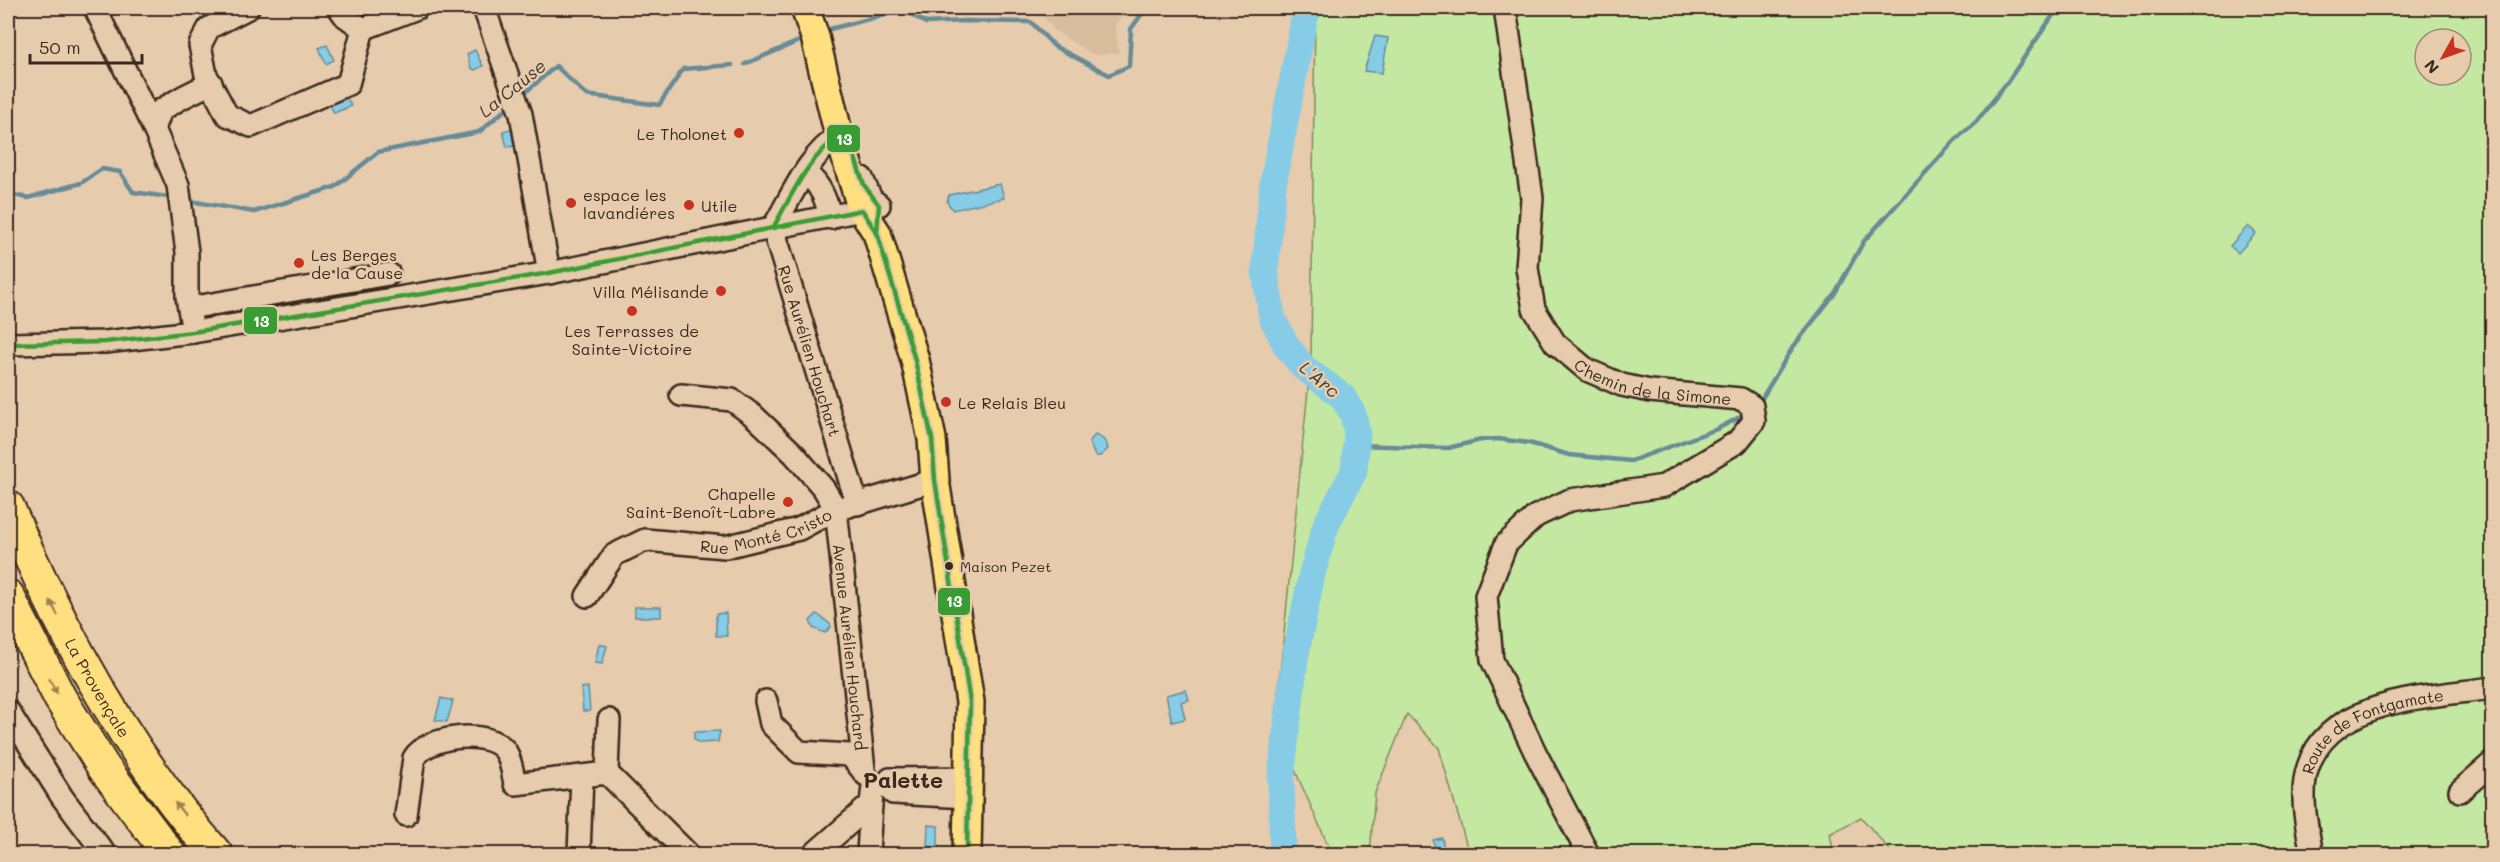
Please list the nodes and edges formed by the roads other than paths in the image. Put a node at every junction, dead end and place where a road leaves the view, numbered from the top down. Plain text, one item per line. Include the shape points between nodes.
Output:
1 (95, 8) edge
2 (248, 8) edge
3 (339, 8) edge
4 (417, 8) edge
5 (484, 8) edge
6 (805, 8) edge
7 (811, 8) edge
8 (1505, 8) edge
9 (363, 30) junction
10 (818, 36) junction
11 (211, 83) junction
12 (154, 129) junction
13 (839, 136) junction
14 (806, 173) junction
15 (872, 203) junction
16 (831, 218) junction
17 (773, 228) junction
18 (549, 273) junction
19 (389, 274) dead end
20 (349, 282) junction
21 (353, 304) junction
22 (189, 308) junction
23 (193, 332) junction
24 (8, 344) edge
25 (681, 395) dead end
26 (935, 480) junction
27 (857, 504) junction
28 (8, 507) edge
29 (836, 509) junction
30 (8, 596) edge
31 (587, 596) dead end
32 (2493, 688) edge
33 (766, 701) dead end
34 (8, 711) edge
35 (609, 720) dead end
36 (2493, 763) edge
37 (607, 773) junction
38 (582, 776) junction
39 (873, 786) junction
40 (968, 788) junction
41 (2460, 790) dead end
42 (406, 815) dead end
43 (105, 855) edge
44 (169, 855) edge
45 (216, 855) edge
46 (579, 855) edge
47 (688, 855) edge
48 (814, 855) edge
49 (868, 855) edge
50 (967, 855) edge
51 (1588, 855) edge
52 (2312, 855) edge

1 - 12 street
2 - 11 street via 209,28 200,45
3 - 9 street
4 - 9 street
5 - 18 street via 521,114
6 - 10 main road
7 - 10 main road
8 - 51 street, Chemin de la Simone via 1532,198 1527,268 1534,309 1555,343 1587,370 1622,385 1650,391 1741,399 1752,406 1754,421 1737,442 1664,486 1570,500 1536,516 1506,544 1486,596 1492,660
9 - 11 street via 348,84 251,126 227,115
10 - 13 main road
10 - 15 main road via 853,117
11 - 12 street via 161,110
12 - 22 street via 178,185
13 - 14 street via 827,144
13 - 15 main road
14 - 16 street via 825,195
14 - 17 street
15 - 16 street
15 - 26 main road via 877,233 915,360 932,439
16 - 17 street
17 - 18 street
17 - 27 street, Rue Aurélien Houchart
18 - 21 street
19 - 20 street
20 - 21 street
20 - 22 street
21 - 23 street
22 - 23 street
23 - 24 street via 105,342
25 - 29 street, Rue Monté Cristo via 732,400 754,416 794,454
26 - 27 street
26 - 40 main road via 970,702
27 - 29 street
45 -> 28 highway, La Provençale via 158,779 91,676 54,610
29 - 31 street, Rue Monté Cristo via 799,529 725,547 645,540 614,555
29 - 39 street, Avenue Aurélien Houchard
30 -> 44 highway via 60,698 97,758
32 - 52 street, Route de Fontgamate via 2404,701 2361,713 2336,726 2318,745 2307,769 2305,797
33 - 39 street via 771,724 799,752 850,755
34 - 43 street via 62,797
35 - 37 street
36 - 41 street
37 - 38 street
37 - 47 street
38 - 42 street via 515,784 506,752 489,738 431,743 414,758
38 - 46 street
39 - 40 street via 890,779
39 - 48 street
39 - 49 street, Avenue Aurélien Houchard
40 - 50 main road

